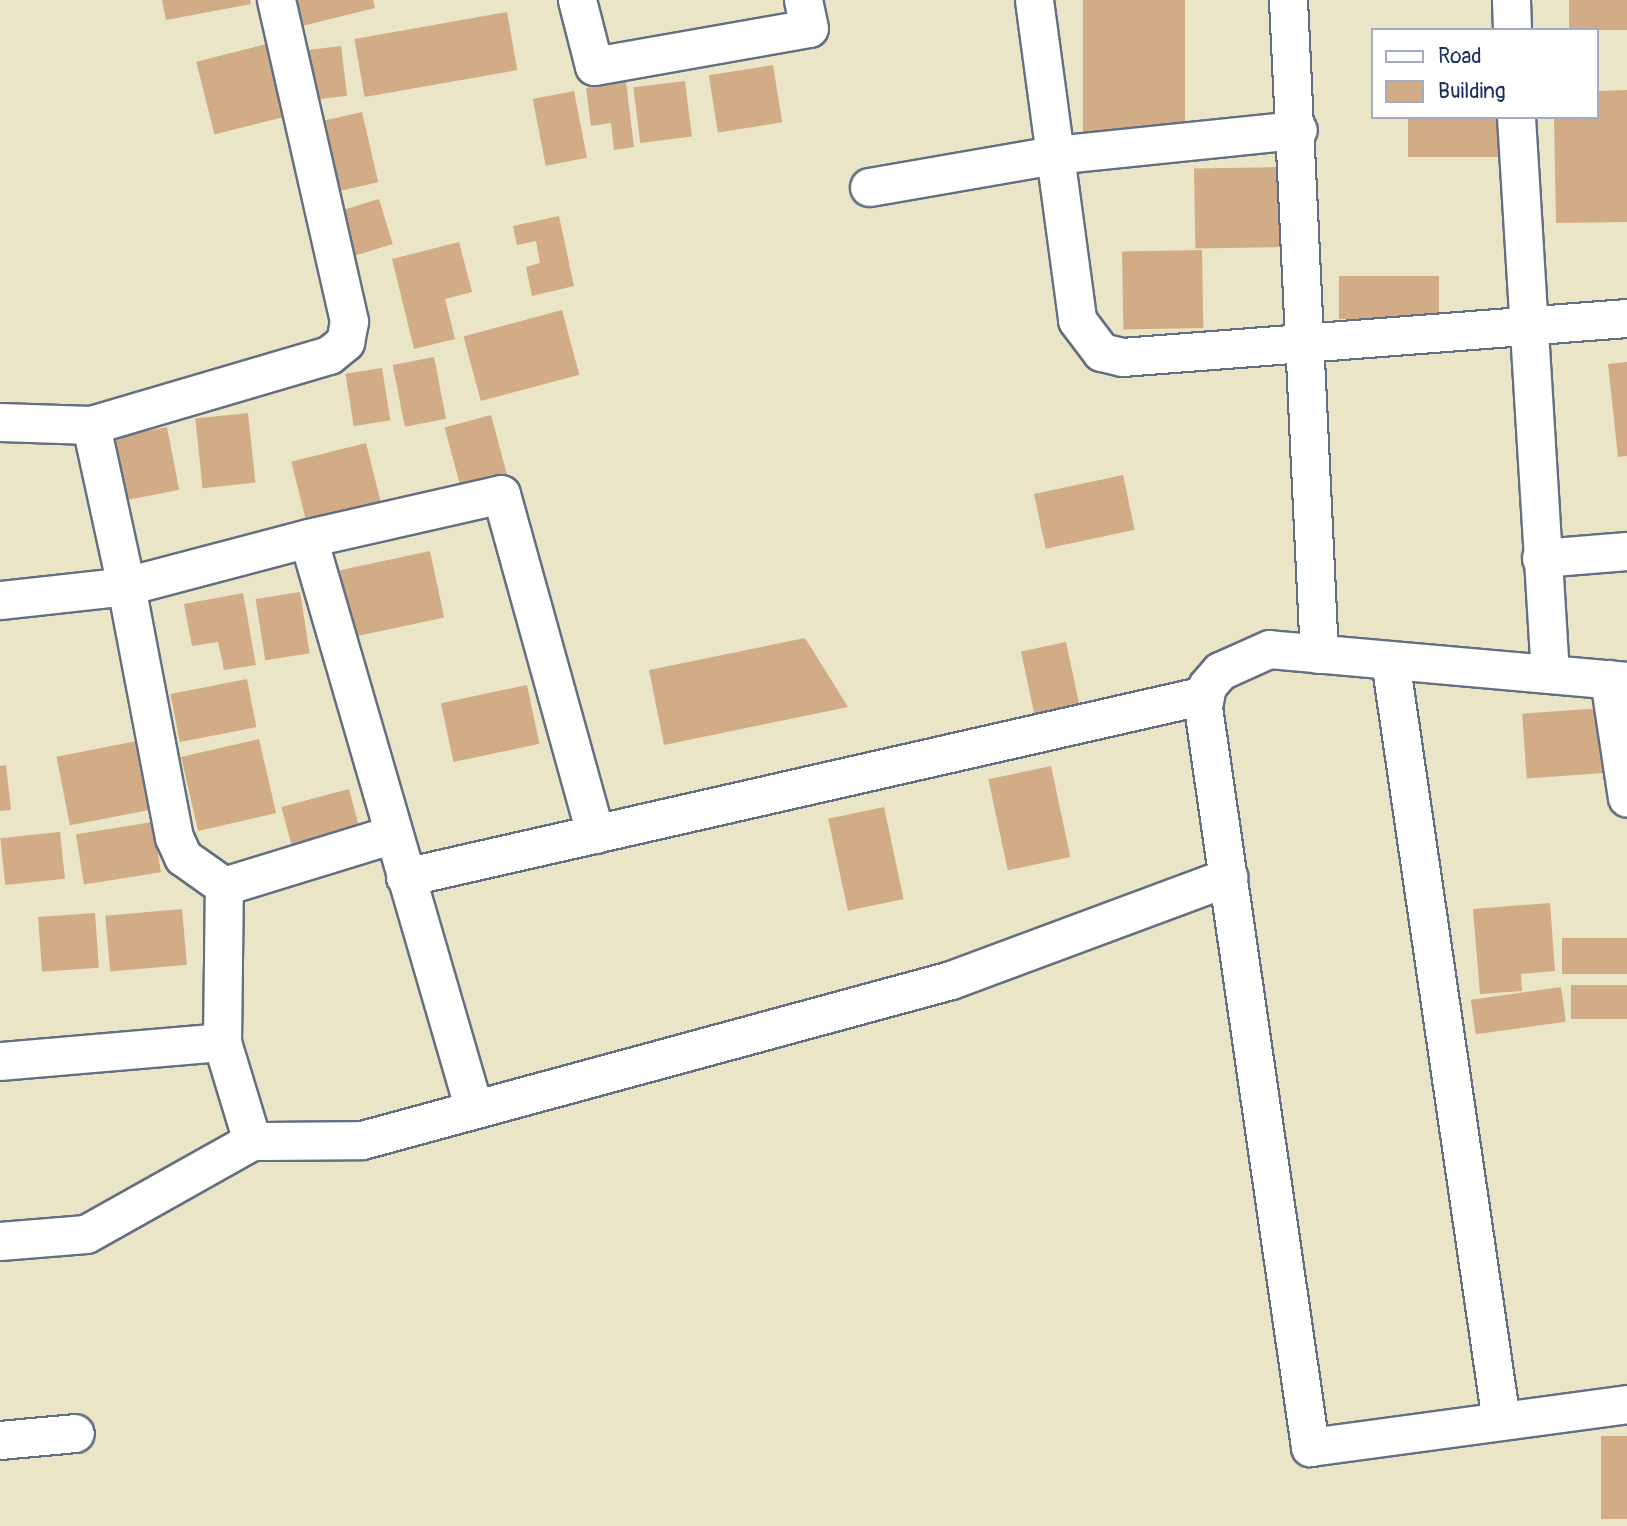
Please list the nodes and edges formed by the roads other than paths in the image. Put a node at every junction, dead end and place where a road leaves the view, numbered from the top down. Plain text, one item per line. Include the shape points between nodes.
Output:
1 (276, 0) edge
2 (577, 0) edge
3 (803, 0) edge
4 (1034, 0) edge
5 (1288, 0) edge
6 (1511, 0) edge
7 (1512, 28) edge
8 (1516, 119) edge
9 (1297, 130) junction
10 (1054, 155) junction
11 (869, 187) dead end
12 (1627, 318) edge
13 (1525, 323) junction
14 (1304, 345) junction
15 (0, 422) edge
16 (91, 425) junction
17 (308, 538) junction
18 (1627, 551) edge
19 (1541, 558) junction
20 (127, 586) junction
21 (0, 600) edge
22 (1319, 654) junction
23 (1390, 660) junction
24 (1550, 674) junction
25 (1618, 680) edge
26 (1205, 695) junction
27 (1627, 799) edge
28 (393, 834) junction
29 (595, 834) junction
30 (405, 877) junction
31 (1228, 877) junction
32 (224, 886) junction
33 (222, 1042) junction
34 (0, 1061) edge
35 (473, 1106) junction
36 (252, 1141) junction
37 (0, 1241) edge
38 (1627, 1404) edge
39 (1501, 1421) junction
40 (75, 1433) dead end
41 (0, 1440) edge

1 - 16 street via 349,321 345,342 329,355
2 - 3 street via 594,66 809,28
4 - 10 street
5 - 9 street
6 - 7 street
8 - 13 street
9 - 10 street
9 - 14 street
10 - 11 street
10 - 14 street via 1077,320 1101,352 1122,357
12 - 13 street
13 - 14 street
13 - 19 street
14 - 22 street
15 - 16 street
16 - 20 street
17 - 20 street
17 - 28 street
17 - 29 street via 500,494
18 - 19 street
19 - 24 street
20 - 21 street
20 - 32 street via 174,837 183,857
22 - 23 street
22 - 26 street via 1269,649 1242,656 1220,671
23 - 24 street
23 - 39 street
24 - 25 street
25 - 27 street
26 - 29 street
26 - 31 street
28 - 30 street
28 - 32 street
29 - 30 street
30 - 35 street
31 - 35 street via 951,981
31 - 39 street via 1310,1447
32 - 33 street
33 - 34 street
33 - 36 street
35 - 36 street via 362,1140
36 - 37 street via 86,1234
38 - 39 street
40 - 41 street

